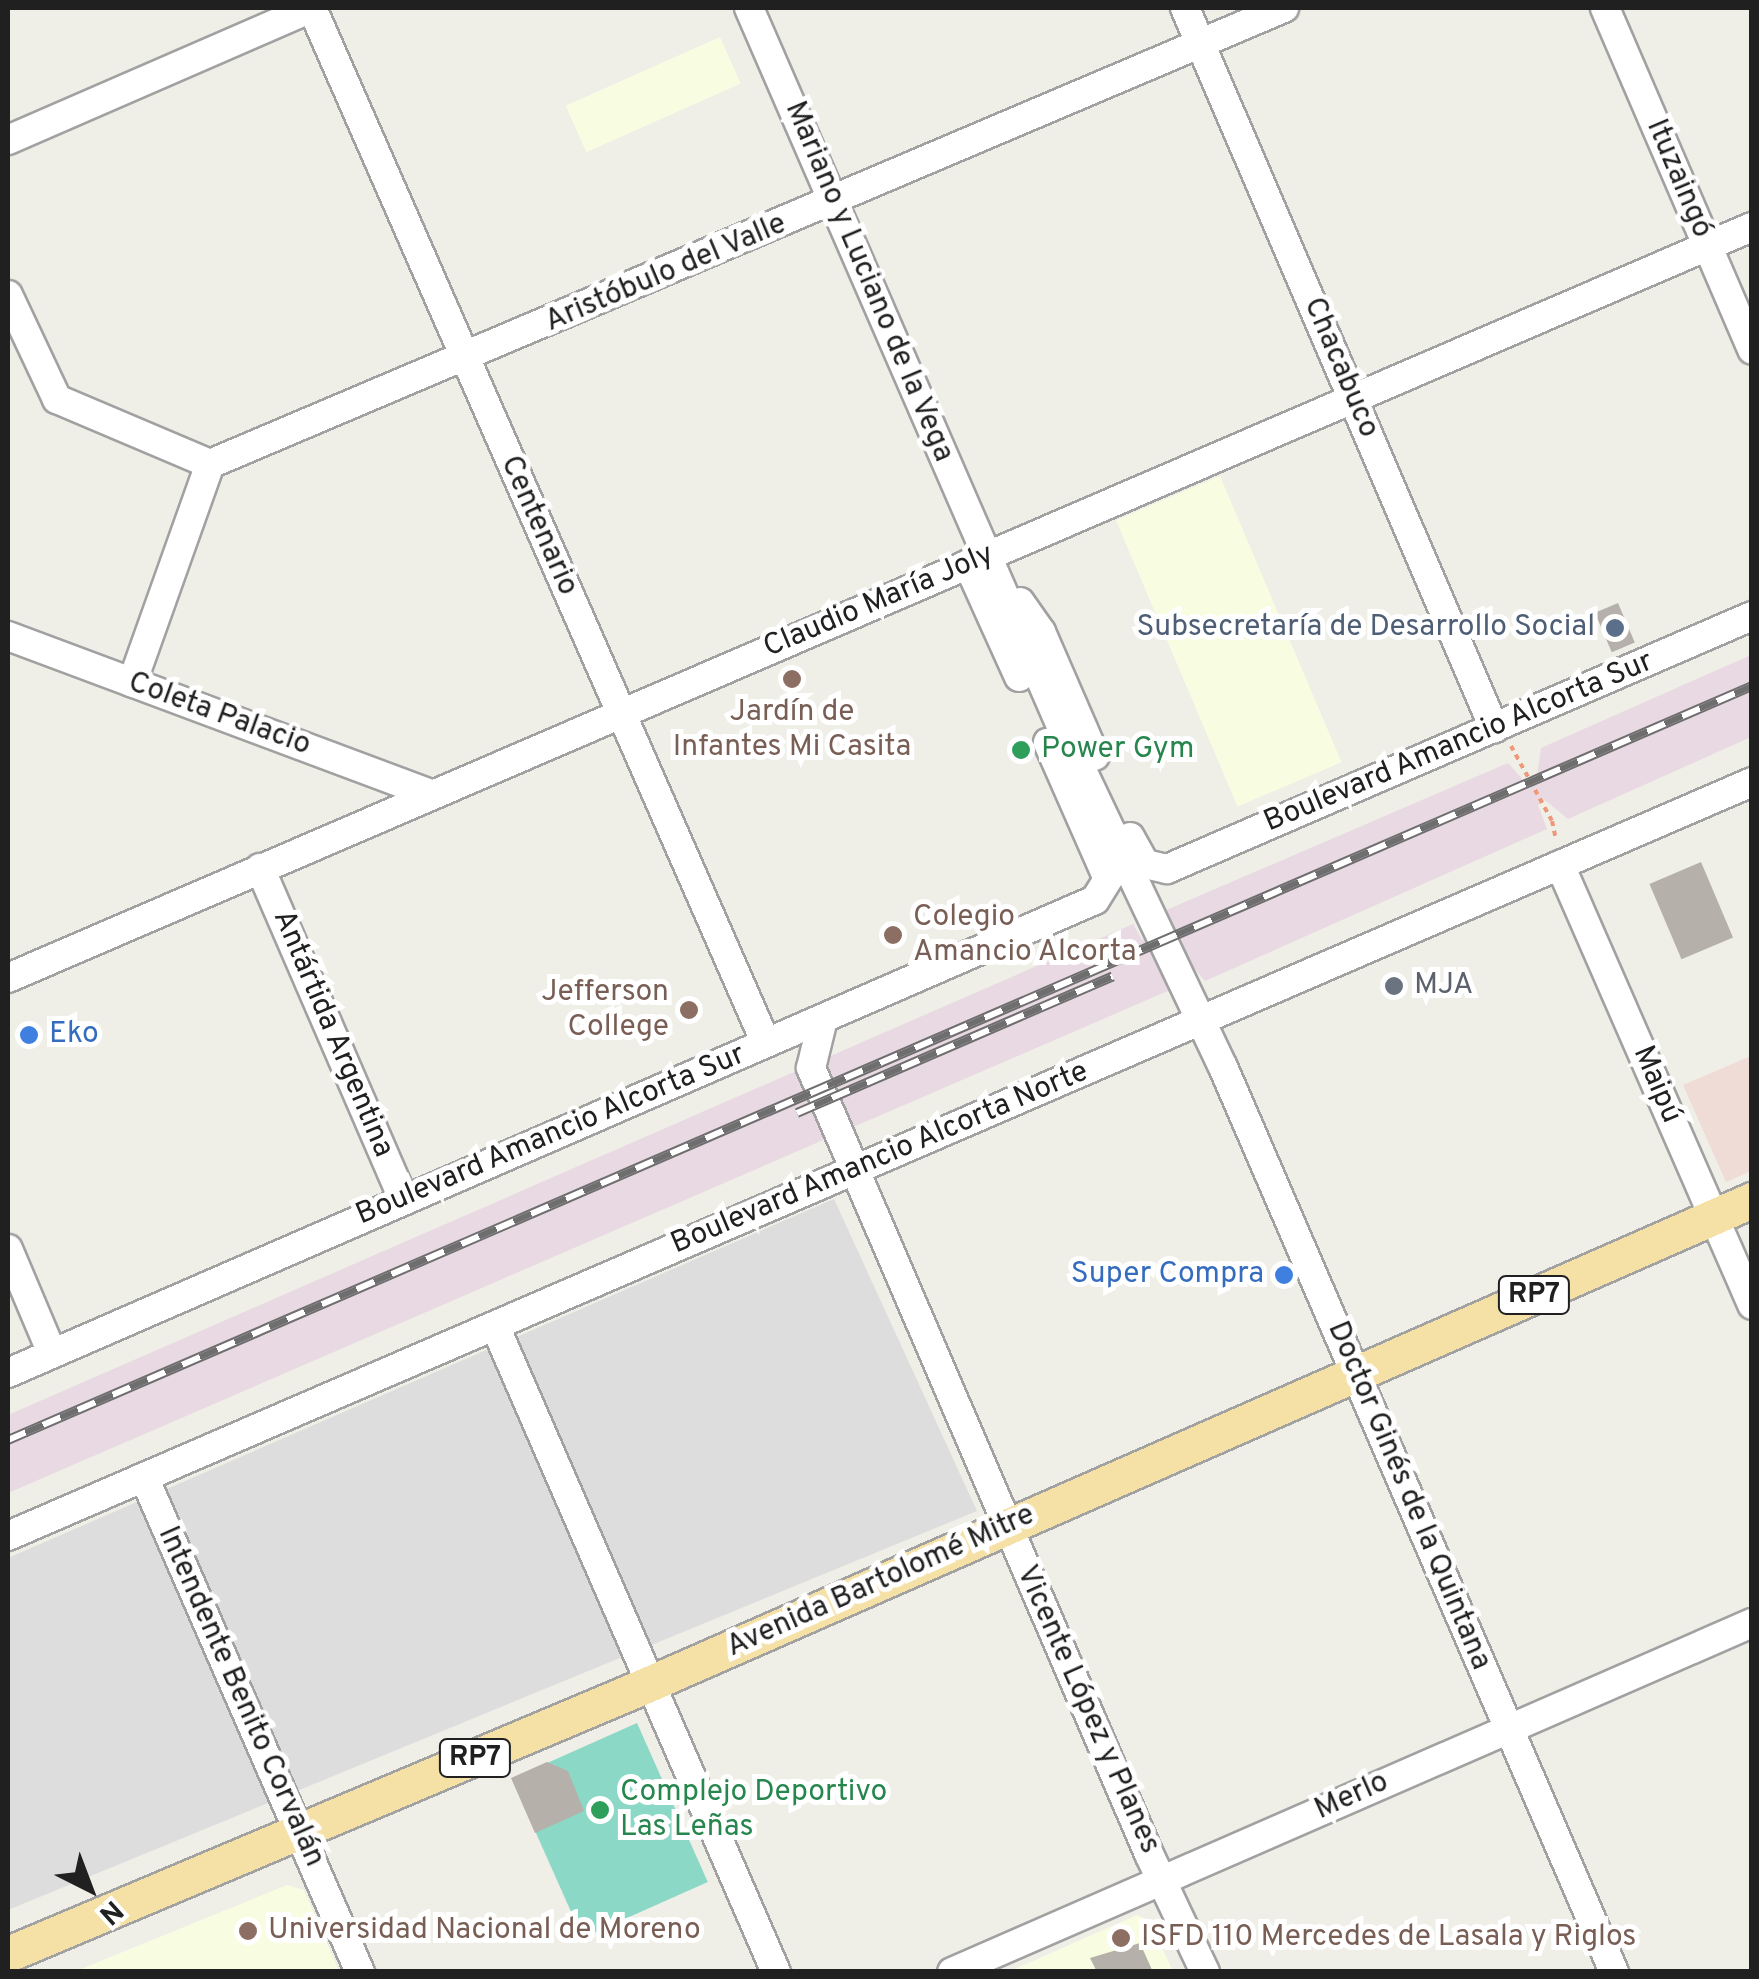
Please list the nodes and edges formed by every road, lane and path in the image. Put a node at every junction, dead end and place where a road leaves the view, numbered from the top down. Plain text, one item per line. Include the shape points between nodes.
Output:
1 (312, 8) edge
2 (749, 8) edge
3 (1185, 8) edge
4 (1284, 8) edge
5 (1604, 8) edge
6 (1200, 44) junction
7 (8, 140) edge
8 (834, 202) junction
9 (1752, 226) edge
10 (1706, 246) junction
11 (8, 296) edge
12 (1752, 350) edge
13 (464, 360) junction
14 (1353, 399) junction
15 (210, 464) junction
16 (978, 560) junction
17 (1752, 616) edge
18 (8, 636) edge
19 (132, 683) junction
20 (620, 712) junction
21 (1494, 728) junction
22 (1752, 782) edge
23 (431, 794) junction
24 (1560, 864) junction
25 (260, 868) junction
26 (1167, 869) joint
27 (1135, 884) joint
28 (1096, 900) joint
29 (8, 978) edge
30 (823, 1019) junction
31 (1202, 1020) junction
32 (766, 1043) junction
33 (811, 1068) junction
34 (852, 1171) junction
35 (404, 1200) junction
36 (1752, 1200) edge
37 (1713, 1216) junction
38 (8, 1249) edge
39 (1752, 1305) edge
40 (494, 1326) junction
41 (52, 1353) junction
42 (8, 1373) edge
43 (1355, 1374) junction
44 (144, 1478) junction
45 (1006, 1527) junction
46 (8, 1536) edge
47 (1752, 1623) edge
48 (650, 1683) junction
49 (1509, 1728) junction
50 (300, 1834) junction
51 (1162, 1880) junction
52 (8, 1954) edge
53 (360, 1972) edge
54 (776, 1972) edge
55 (952, 1972) edge
56 (1206, 1972) edge
57 (1614, 1972) edge

1 - 7 street
1 - 13 street, Centenario
2 - 8 street, Mariano y Luciano de la Vega
3 - 6 street, Chacabuco
4 - 6 street, Aristóbulo del Valle
5 - 10 street, Ituzaingó
6 - 8 street, Aristóbulo del Valle
6 - 14 street, Chacabuco
8 - 13 street, Aristóbulo del Valle
8 - 16 street, Mariano y Luciano de la Vega
9 - 10 street, Claudio María Joly
10 - 12 street, Ituzaingó
10 - 14 street, Claudio María Joly
11 - 15 street via 57,399
13 - 15 street, Aristóbulo del Valle
13 - 20 street, Centenario
14 - 16 street, Claudio María Joly
14 - 21 street, Chacabuco
15 - 19 street
16 - 20 street, Claudio María Joly
16 - 26 street, Mariano y Luciano de la Vega via 1041,632 1137,854 1145,864
16 - 27 street, Mariano y Luciano de la Vega
16 - 28 street, Mariano y Luciano de la Vega via 1104,869 1104,891
17 - 21 street, Boulevard Amancio Alcorta Sur
18 - 19 street, Coleta Palacio
19 - 23 street, Coleta Palacio
20 - 23 street, Claudio María Joly
20 - 32 street, Centenario
21 - 24 path via 1522,758 1545,806
21 - 26 street, Boulevard Amancio Alcorta Sur
22 - 24 street, Boulevard Amancio Alcorta Norte
23 - 25 street, Claudio María Joly
24 - 31 street, Boulevard Amancio Alcorta Norte
24 - 37 street, Maipú
25 - 29 street, Claudio María Joly
25 - 35 street, Antártida Argentina
27 - 31 street, Doctor Ginés de la Quintana
28 - 30 street, Boulevard Amancio Alcorta Sur
30 - 32 street, Boulevard Amancio Alcorta Sur
30 - 33 street
31 - 34 street, Boulevard Amancio Alcorta Norte
31 - 43 street, Doctor Ginés de la Quintana
32 - 33 street
32 - 35 street, Boulevard Amancio Alcorta Sur
33 - 34 street, Vicente López y Planes
34 - 40 street, Boulevard Amancio Alcorta Norte
34 - 45 street, Vicente López y Planes
35 - 41 street, Boulevard Amancio Alcorta Sur
36 - 37 main road, Avenida Bartolomé Mitre / RP7
37 - 39 street, Maipú
37 - 43 main road, Avenida Bartolomé Mitre / RP7
38 - 41 street
40 - 44 street, Boulevard Amancio Alcorta Norte
40 - 48 street
41 - 42 street, Boulevard Amancio Alcorta Sur
43 - 45 main road, Avenida Bartolomé Mitre / RP7
43 - 49 street, Doctor Ginés de la Quintana
44 - 46 street, Boulevard Amancio Alcorta Norte
44 - 50 street, Intendente Benito Corvalán
45 - 48 main road, Avenida Bartolomé Mitre / RP7
45 - 51 street, Vicente López y Planes
47 - 49 street, Merlo
48 - 50 main road, Avenida Bartolomé Mitre / RP7
48 - 54 street
49 - 51 street, Merlo
49 - 57 street, Doctor Ginés de la Quintana
50 - 52 main road, Avenida Bartolomé Mitre / RP7
50 - 53 street, Intendente Benito Corvalán
51 - 55 street, Merlo
51 - 56 street, Vicente López y Planes

